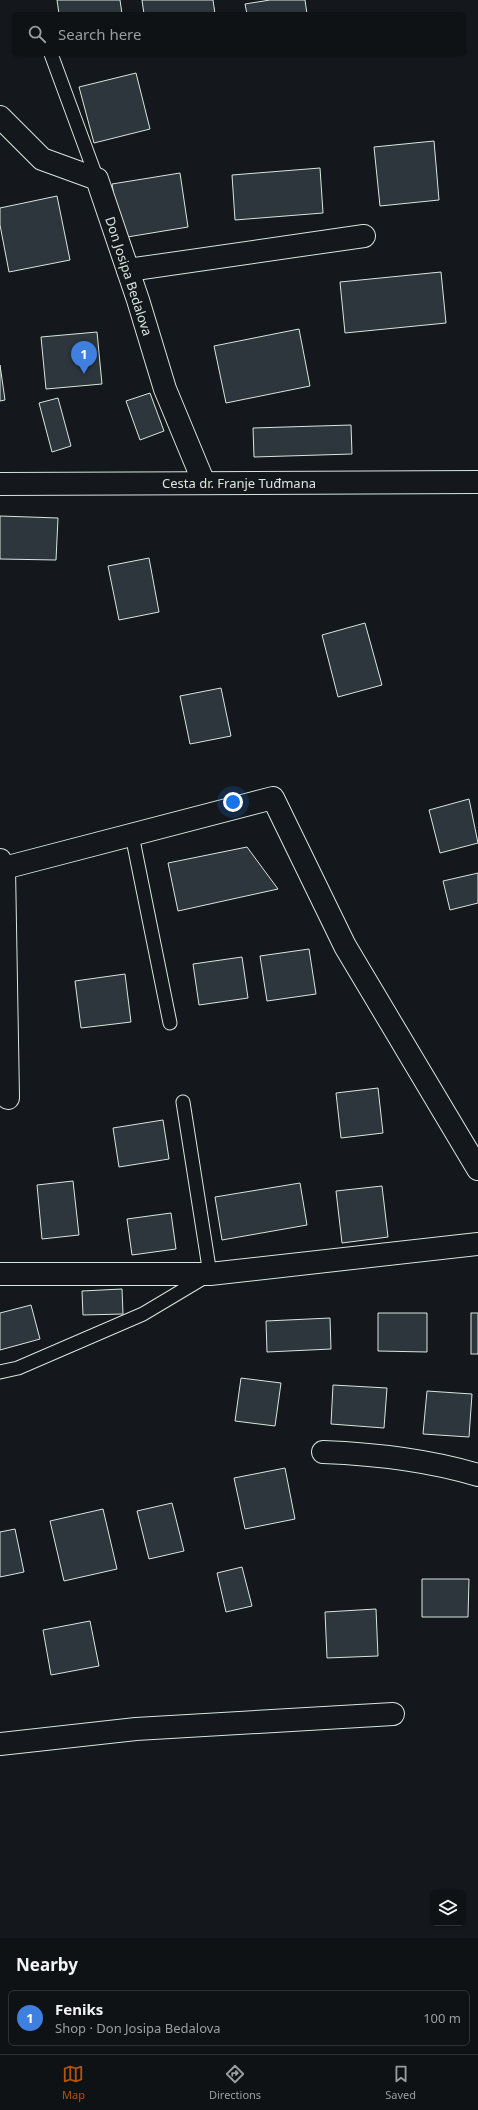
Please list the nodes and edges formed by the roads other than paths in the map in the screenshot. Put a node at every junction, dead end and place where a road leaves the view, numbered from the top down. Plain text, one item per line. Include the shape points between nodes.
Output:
1 (52, 56) edge
2 (0, 117) edge
3 (97, 179) junction
4 (364, 236) dead end
5 (128, 270) junction
6 (478, 482) edge
7 (204, 483) junction
8 (0, 484) edge
9 (132, 835) junction
10 (2, 864) edge
11 (170, 1023) dead end
12 (8, 1098) dead end
13 (183, 1102) dead end
14 (478, 1169) edge
15 (478, 1244) edge
16 (0, 1274) edge
17 (210, 1274) junction
18 (0, 1372) edge
19 (323, 1452) dead end
20 (478, 1475) edge
21 (393, 1714) dead end
22 (0, 1744) edge

1 - 3 lane
2 - 3 street via 42,159
3 - 5 street, Don Josipa Bedalova
4 - 5 street
5 - 7 street, Don Josipa Bedalova via 165,389
6 - 7 street, Cesta dr. Franje Tuđmana
7 - 8 street, Cesta dr. Franje Tuđmana
9 - 10 street
9 - 11 lane
9 - 14 street via 273,798 344,946
10 - 12 street
13 - 17 lane
15 - 17 street
16 - 17 street
17 - 18 lane via 143,1314 18,1368
19 - 20 street via 365,1454 447,1466
21 - 22 street via 136,1729

